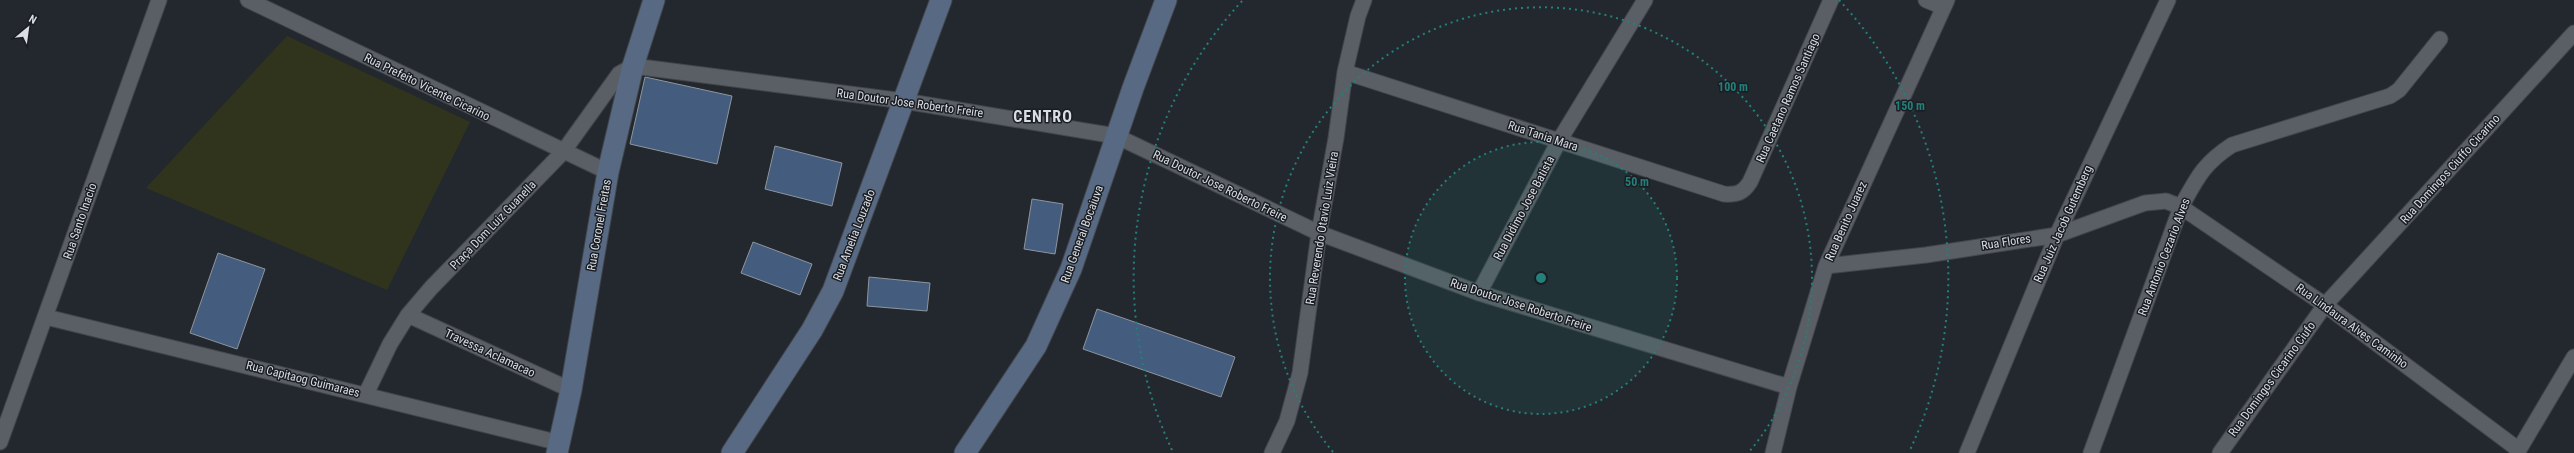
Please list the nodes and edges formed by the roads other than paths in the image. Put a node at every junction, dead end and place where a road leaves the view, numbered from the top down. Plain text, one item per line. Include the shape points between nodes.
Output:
1 (159, 0) edge
2 (248, 0) edge
3 (654, 0) edge
4 (941, 0) edge
5 (1166, 0) edge
6 (1364, 0) edge
7 (1645, 0) edge
8 (1831, 0) edge
9 (1926, 0) edge
10 (2168, 0) edge
11 (1945, 3) edge
12 (2574, 33) edge
13 (2440, 39) dead end
14 (633, 66) junction
15 (1345, 72) junction
16 (904, 101) junction
17 (1116, 136) junction
18 (1559, 141) junction
19 (563, 152) junction
20 (608, 172) junction
21 (1741, 193) joint
22 (2180, 208) junction
23 (1319, 234) junction
24 (2057, 235) junction
25 (1826, 266) junction
26 (1479, 293) junction
27 (2325, 305) junction
28 (408, 315) junction
29 (46, 317) junction
30 (2574, 357) edge
31 (1789, 387) junction
32 (572, 390) junction
33 (366, 394) junction
34 (0, 442) edge
35 (558, 448) edge
36 (2518, 451) edge
37 (732, 453) edge
38 (965, 453) edge
39 (1272, 453) edge
40 (1773, 453) edge
41 (1967, 453) edge
42 (2091, 453) edge
43 (2220, 453) edge

1 - 29 street, Rua Santo Inacio
2 - 19 street, Rua Prefeito Vicente Cicarino
3 - 14 main road, Rua Coronel Freitas
4 - 16 main road, Rua Amelia Louzado
5 - 17 main road, Rua General Bocaiuva
6 - 15 street, Rua Reverendo Otavio Luiz Vieira
7 - 18 street, Rua Didimo Jose Batista
8 - 21 street, Rua Caetano Ramos Santiago via 1760,161 1750,182
9 - 11 street
10 - 24 street, Rua Juiz Jacob Gutemberg
11 - 25 street, Rua Benito Juarez
12 - 27 street, Rua Domingos Ciuffo Cicarino
13 - 22 street, Rua Antonio Cezario Alves via 2399,90 2390,96 2232,145 2213,157 2199,173
14 - 16 street, Rua Doutor Jose Roberto Freire
14 - 19 street, Praça Dom Luiz Guanella via 619,74
14 - 20 main road, Rua Coronel Freitas
15 - 18 street, Rua Tania Mara
15 - 23 street, Rua Reverendo Otavio Luiz Vieira
16 - 17 street, Rua Doutor Jose Roberto Freire
16 - 37 main road, Rua Amelia Louzado via 832,291 812,330
17 - 23 street, Rua Doutor Jose Roberto Freire
17 - 38 main road, Rua General Bocaiuva via 1071,269 1036,346
18 - 21 street, Rua Tania Mara via 1724,194
18 - 26 street, Rua Didimo Jose Batista
19 - 20 street, Rua Prefeito Vicente Cicarino
19 - 28 street, Praça Dom Luiz Guanella
20 - 32 main road, Rua Coronel Freitas
22 - 24 street, Rua Flores via 2166,201 2145,203
22 - 27 street, Rua Lindaura Alves Caminho
22 - 42 street, Rua Antonio Cezario Alves
23 - 26 street, Rua Doutor Jose Roberto Freire
23 - 39 street, Rua Reverendo Otavio Luiz Vieira via 1300,373 1287,421
24 - 25 street, Rua Flores
24 - 41 street, Rua Juiz Jacob Gutemberg
25 - 31 street, Rua Benito Juarez
26 - 31 street, Rua Doutor Jose Roberto Freire
27 - 36 street, Rua Lindaura Alves Caminho
27 - 43 street, Rua Domingos Cicarino Ciufo
28 - 32 street, Travessa Aclamacao
28 - 33 street, Praça Dom Luiz Guanella via 390,344
29 - 33 street, Rua Capitaog Guimaraes
29 - 34 street, Rua Santo Inacio
30 - 36 street
31 - 40 street, Rua Benito Juarez
32 - 35 main road, Rua Coronel Freitas
33 - 35 street, Rua Capitaog Guimaraes

